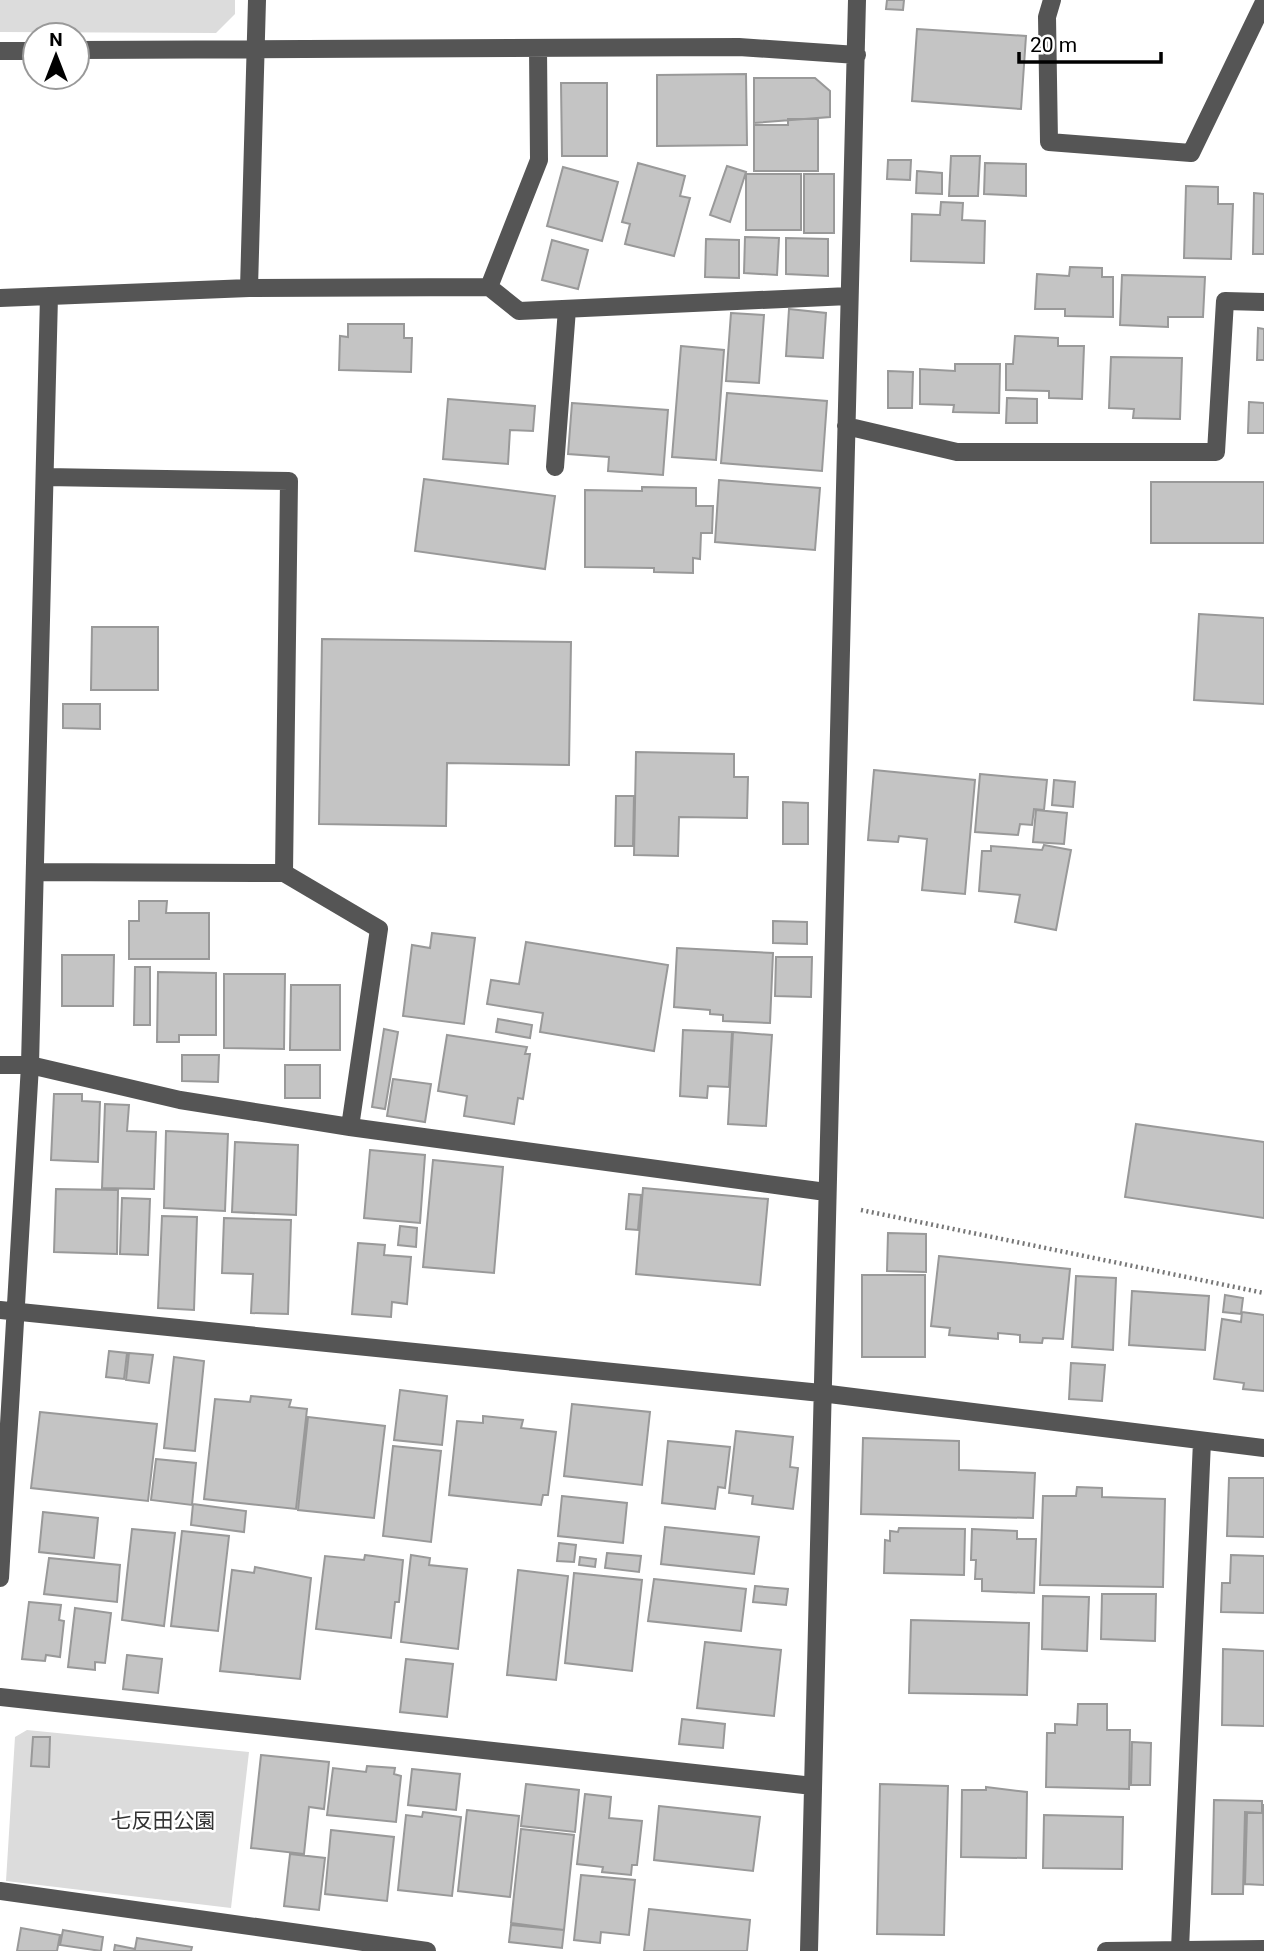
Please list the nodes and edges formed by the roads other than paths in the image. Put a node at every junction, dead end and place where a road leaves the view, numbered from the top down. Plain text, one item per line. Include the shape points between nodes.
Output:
1 (257, 0) edge
2 (857, 0) edge
3 (1052, 0) edge
4 (1264, 2) edge
5 (538, 48) junction
6 (256, 49) junction
7 (91, 50) edge
8 (0, 51) edge
9 (21, 51) edge
10 (857, 55) junction
11 (489, 287) junction
12 (249, 288) junction
13 (50, 296) junction
14 (849, 296) junction
15 (0, 298) edge
16 (1264, 302) edge
17 (566, 309) junction
18 (846, 426) junction
19 (555, 467) dead end
20 (45, 477) junction
21 (35, 872) junction
22 (284, 873) junction
23 (0, 1065) edge
24 (30, 1065) junction
25 (350, 1127) junction
26 (826, 1197) junction
27 (7, 1310) edge
28 (821, 1393) junction
29 (1202, 1441) junction
30 (1264, 1448) edge
31 (0, 1578) edge
32 (0, 1697) edge
33 (813, 1786) junction
34 (0, 1891) edge
35 (1180, 1948) junction
36 (1264, 1949) edge
37 (426, 1951) edge
38 (809, 1951) edge
39 (1106, 1951) edge

1 - 6 street
2 - 10 street
3 - 4 street via 1048,17 1049,142 1191,152
5 - 6 street
5 - 10 street via 739,47
5 - 11 street via 539,160
6 - 7 street
6 - 12 street
8 - 9 street
10 - 14 street
11 - 12 street
11 - 17 street via 519,311
12 - 13 street
13 - 15 street
13 - 20 street
14 - 17 street
14 - 18 street
16 - 18 street via 1225,301 1216,452 957,452
17 - 19 street
18 - 26 street
20 - 21 street
20 - 22 street via 289,481
21 - 22 street
21 - 24 street
22 - 25 street via 379,929
23 - 24 street
24 - 25 street via 180,1100
24 - 27 street
25 - 26 street
26 - 28 street
27 - 28 street
27 - 31 street
28 - 29 street
28 - 33 street
29 - 30 street
29 - 35 street
32 - 33 street
33 - 38 street
34 - 37 street
35 - 36 street
35 - 39 street

